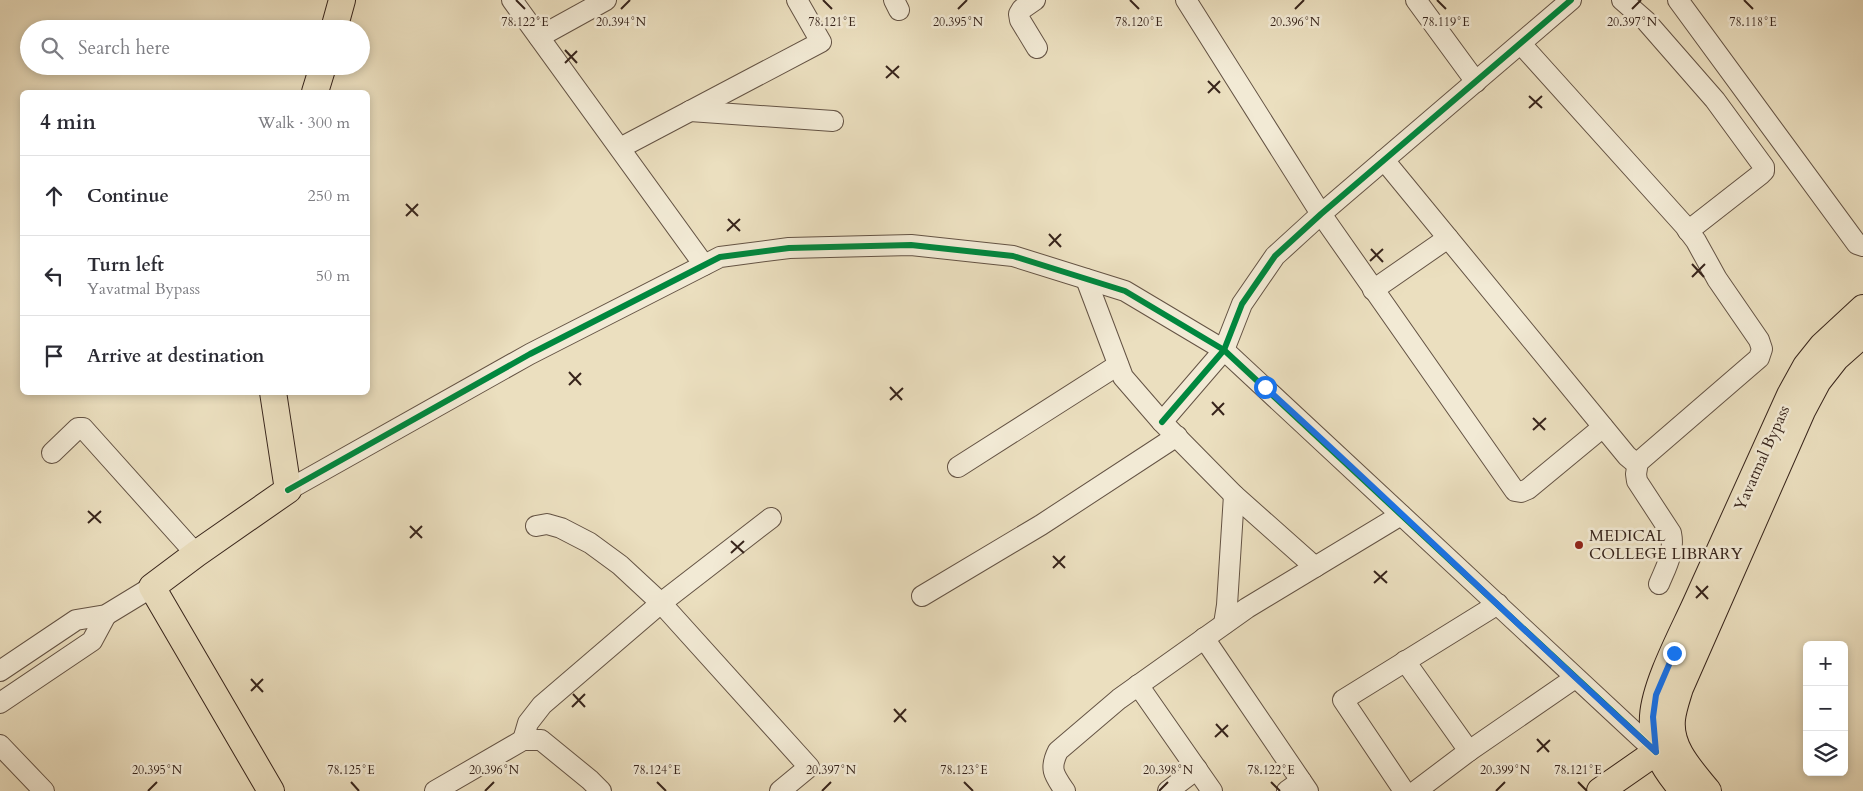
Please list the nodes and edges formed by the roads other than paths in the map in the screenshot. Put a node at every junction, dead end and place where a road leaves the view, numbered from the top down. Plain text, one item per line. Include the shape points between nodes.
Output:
1 (342, 0) edge
2 (512, 0) edge
3 (606, 0) edge
4 (797, 0) edge
5 (1035, 0) edge
6 (1186, 0) edge
7 (1416, 0) edge
8 (1571, 0) edge
9 (1622, 0) edge
10 (1678, 0) edge
11 (336, 20) edge
12 (539, 37) junction
13 (1521, 44) junction
14 (1037, 48) dead end
15 (320, 75) edge
16 (1476, 82) junction
17 (316, 90) edge
18 (690, 111) junction
19 (833, 121) dead end
20 (620, 148) junction
21 (1384, 160) junction
22 (1321, 214) junction
23 (1688, 231) junction
24 (1448, 238) junction
25 (1863, 246) edge
26 (704, 265) junction
27 (1086, 279) junction
28 (1373, 290) junction
29 (1863, 308) edge
30 (1863, 334) edge
31 (1224, 350) junction
32 (1118, 365) junction
33 (273, 395) edge
34 (1162, 422) junction
35 (1603, 427) junction
36 (1177, 436) junction
37 (52, 453) dead end
38 (1638, 462) junction
39 (958, 467) dead end
40 (288, 490) junction
41 (1234, 495) junction
42 (1401, 515) junction
43 (771, 518) dead end
44 (536, 526) dead end
45 (196, 554) junction
46 (1315, 567) junction
47 (1659, 584) dead end
48 (152, 587) junction
49 (922, 596) dead end
50 (661, 603) junction
51 (1498, 604) junction
52 (106, 615) junction
53 (1224, 624) junction
54 (1204, 638) junction
55 (1405, 661) junction
56 (0, 671) edge
57 (1574, 678) junction
58 (1138, 685) junction
59 (0, 703) edge
60 (523, 740) junction
61 (0, 745) edge
62 (1666, 749) junction
63 (1469, 750) junction
64 (1197, 769) junction
65 (1298, 788) edge
66 (44, 791) edge
67 (272, 791) edge
68 (435, 791) edge
69 (600, 791) edge
70 (780, 791) edge
71 (1065, 791) edge
72 (1168, 791) edge
73 (1212, 791) edge
74 (1404, 791) edge
75 (1416, 791) edge
76 (1600, 791) edge
77 (1683, 791) edge
78 (1708, 791) edge

1 - 11 main road
2 - 12 street
3 - 12 street
4 - 18 street via 821,42
5 - 14 street via 1019,14
6 - 22 street
7 - 16 street
8 - 13 street
9 - 23 street via 1646,21 1714,100 1764,167 1761,174
10 - 25 street via 1857,244
12 - 20 street
13 - 16 street
13 - 23 street
15 - 17 main road
16 - 21 street
18 - 19 street
18 - 20 street
20 - 26 street
21 - 22 street
21 - 24 street
22 - 28 street
22 - 31 street via 1275,256 1242,304
23 - 38 street via 1762,348 1759,358
24 - 28 street
24 - 35 street
26 - 27 street via 720,257 789,248 911,245 1013,256
26 - 40 street via 530,354
27 - 31 street via 1125,291
27 - 32 street
28 - 35 street via 1515,491 1528,489
29 - 62 main road, Yavatmal Bypass via 1822,346 1806,366 1680,639 1656,695 1653,717
30 - 62 main road, Yavatmal Bypass via 1836,358 1818,381 1802,411 1680,688
31 - 34 street
31 - 42 street
32 - 34 street via 1123,377
32 - 39 street
33 - 40 main road
34 - 36 street
35 - 38 street via 1632,462
36 - 41 street
36 - 49 street via 1041,525
37 - 45 street via 78,428 83,428
38 - 47 street via 1637,481 1671,533 1673,542 1672,554
40 - 45 main road
41 - 46 street
41 - 53 street
42 - 46 street
42 - 51 street
43 - 50 street
44 - 50 street via 546,524 561,528 590,543 620,565
45 - 48 main road
46 - 53 street
48 - 52 street
48 - 67 main road
50 - 60 street via 542,705 528,723
50 - 70 street via 809,767
51 - 55 street
51 - 57 street
52 - 56 street via 76,620
52 - 59 street via 92,641
53 - 54 street
54 - 58 street
54 - 65 street
55 - 63 street
55 - 74 street via 1343,700
57 - 62 street
57 - 63 street
58 - 64 street
58 - 71 street via 1058,751 1052,763 1056,778
60 - 68 street
60 - 69 street via 541,740
61 - 66 street
62 - 76 main road
62 - 77 main road, Yavatmal Bypass via 1670,776
62 - 78 main road, Yavatmal Bypass via 1688,766
63 - 75 street
64 - 72 street
64 - 73 street

